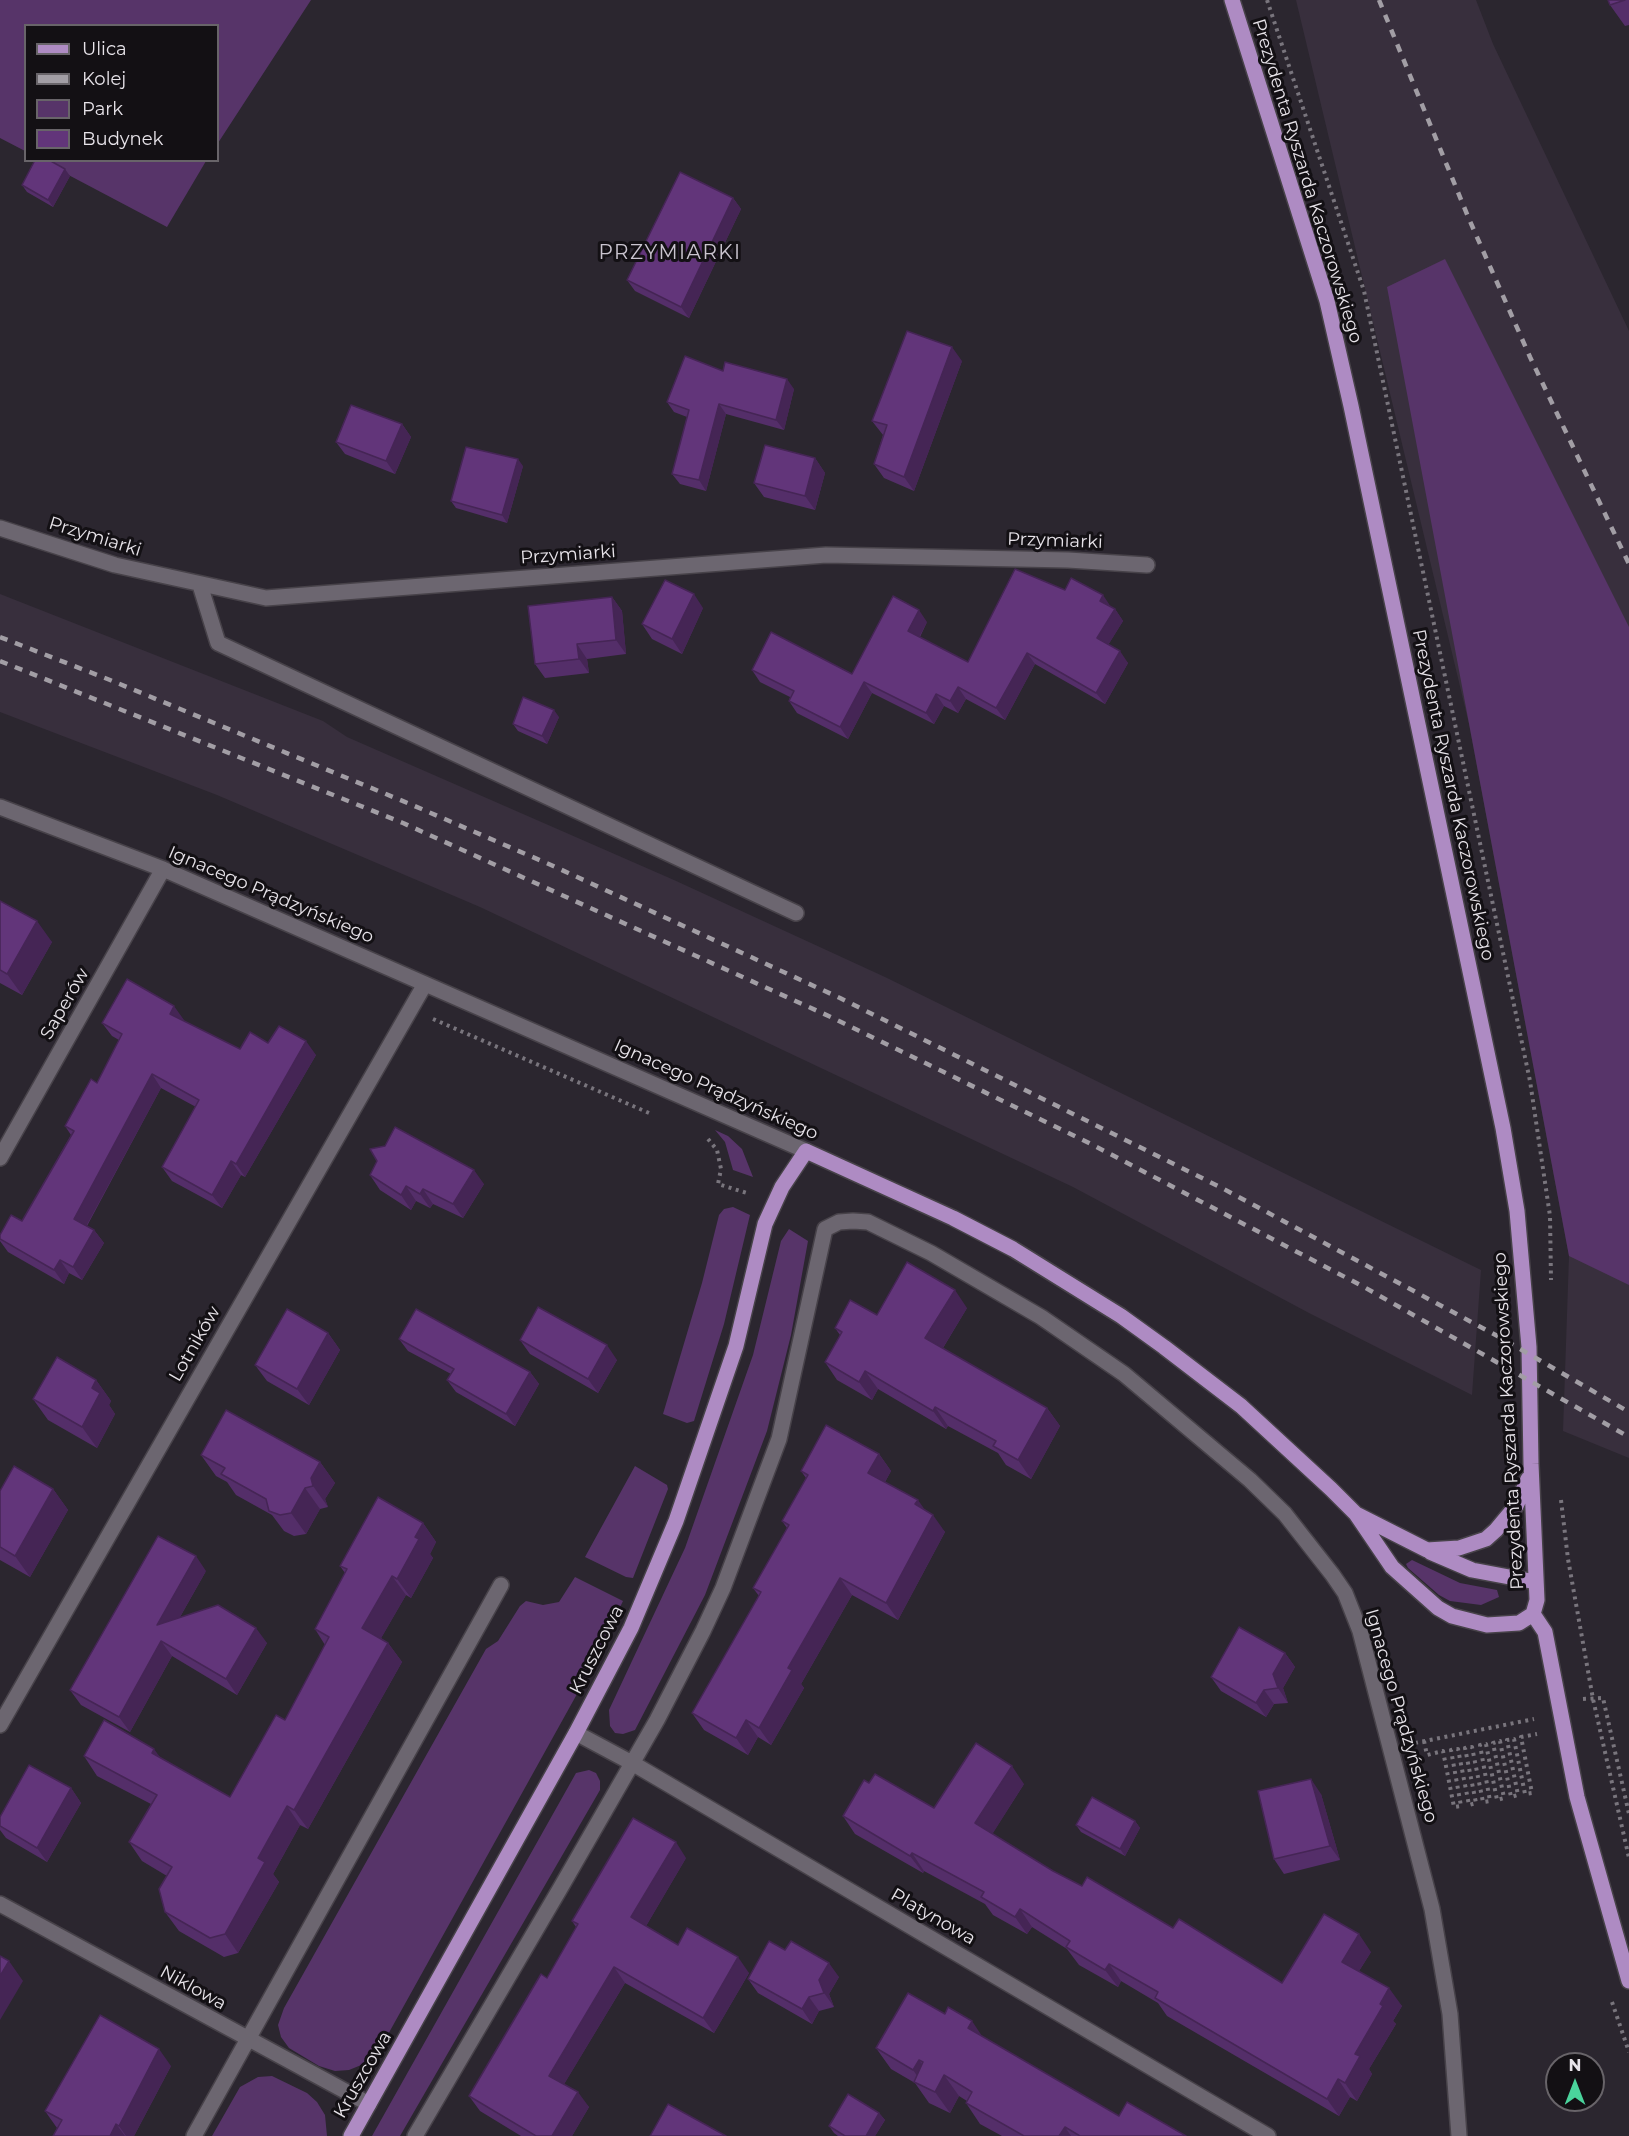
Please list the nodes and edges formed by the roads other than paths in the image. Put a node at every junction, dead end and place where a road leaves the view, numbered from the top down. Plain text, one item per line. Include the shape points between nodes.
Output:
1 (1232, 0) edge
2 (0, 528) edge
3 (1148, 565) dead end
4 (200, 585) junction
5 (0, 807) edge
6 (163, 869) junction
7 (796, 913) dead end
8 (425, 984) junction
9 (806, 1151) junction
10 (0, 1158) edge
11 (1530, 1464) junction
12 (1356, 1514) junction
13 (1427, 1550) junction
14 (1536, 1582) junction
15 (501, 1585) dead end
16 (1533, 1614) junction
17 (0, 1725) edge
18 (576, 1733) junction
19 (632, 1763) junction
20 (0, 1904) edge
21 (1629, 1981) edge
22 (249, 2041) junction
23 (369, 2104) junction
24 (194, 2136) edge
25 (351, 2136) edge
26 (415, 2136) edge
27 (1268, 2136) edge
28 (1459, 2136) edge

1 - 11 main road, Prezydenta Ryszarda Kaczorowskiego via 1327,301 1503,1128 1524,1280
2 - 4 street, Przymiarki via 115,565
3 - 4 street, Przymiarki via 826,555 266,598
4 - 7 street via 218,643
5 - 6 street, Ignacego Prądzyńskiego
6 - 8 street, Ignacego Prądzyńskiego
6 - 10 street, Saperów
8 - 9 street, Ignacego Prądzyńskiego
8 - 17 street, Lotników
9 - 12 main road, Ignacego Prądzyńskiego via 1003,1244 1121,1316 1241,1406
9 - 18 main road, Kruszcowa via 782,1186 765,1224 736,1346 676,1521 631,1628
11 - 13 main road via 1527,1483 1516,1506 1496,1530 1474,1544
11 - 14 main road, Prezydenta Ryszarda Kaczorowskiego
12 - 13 main road, Ignacego Prądzyńskiego
12 - 16 main road, Ignacego Prądzyńskiego via 1392,1567 1438,1608 1487,1625 1519,1623
13 - 14 main road, Ignacego Prądzyńskiego via 1472,1570
14 - 16 main road, Prezydenta Ryszarda Kaczorowskiego
15 - 22 street
16 - 21 main road via 1545,1632 1577,1797
18 - 19 street, Platynowa
18 - 23 main road, Kruszcowa
19 - 26 street
19 - 27 street, Platynowa
19 - 28 street, Ignacego Prądzyńskiego via 704,1631 779,1439 825,1229 839,1222 868,1222 931,1253 1041,1317 1124,1374 1285,1514 1345,1593 1366,1653 1432,1909 1450,2014
20 - 22 street, Niklowa
22 - 23 street, Niklowa
22 - 24 street
23 - 25 main road, Kruszcowa

